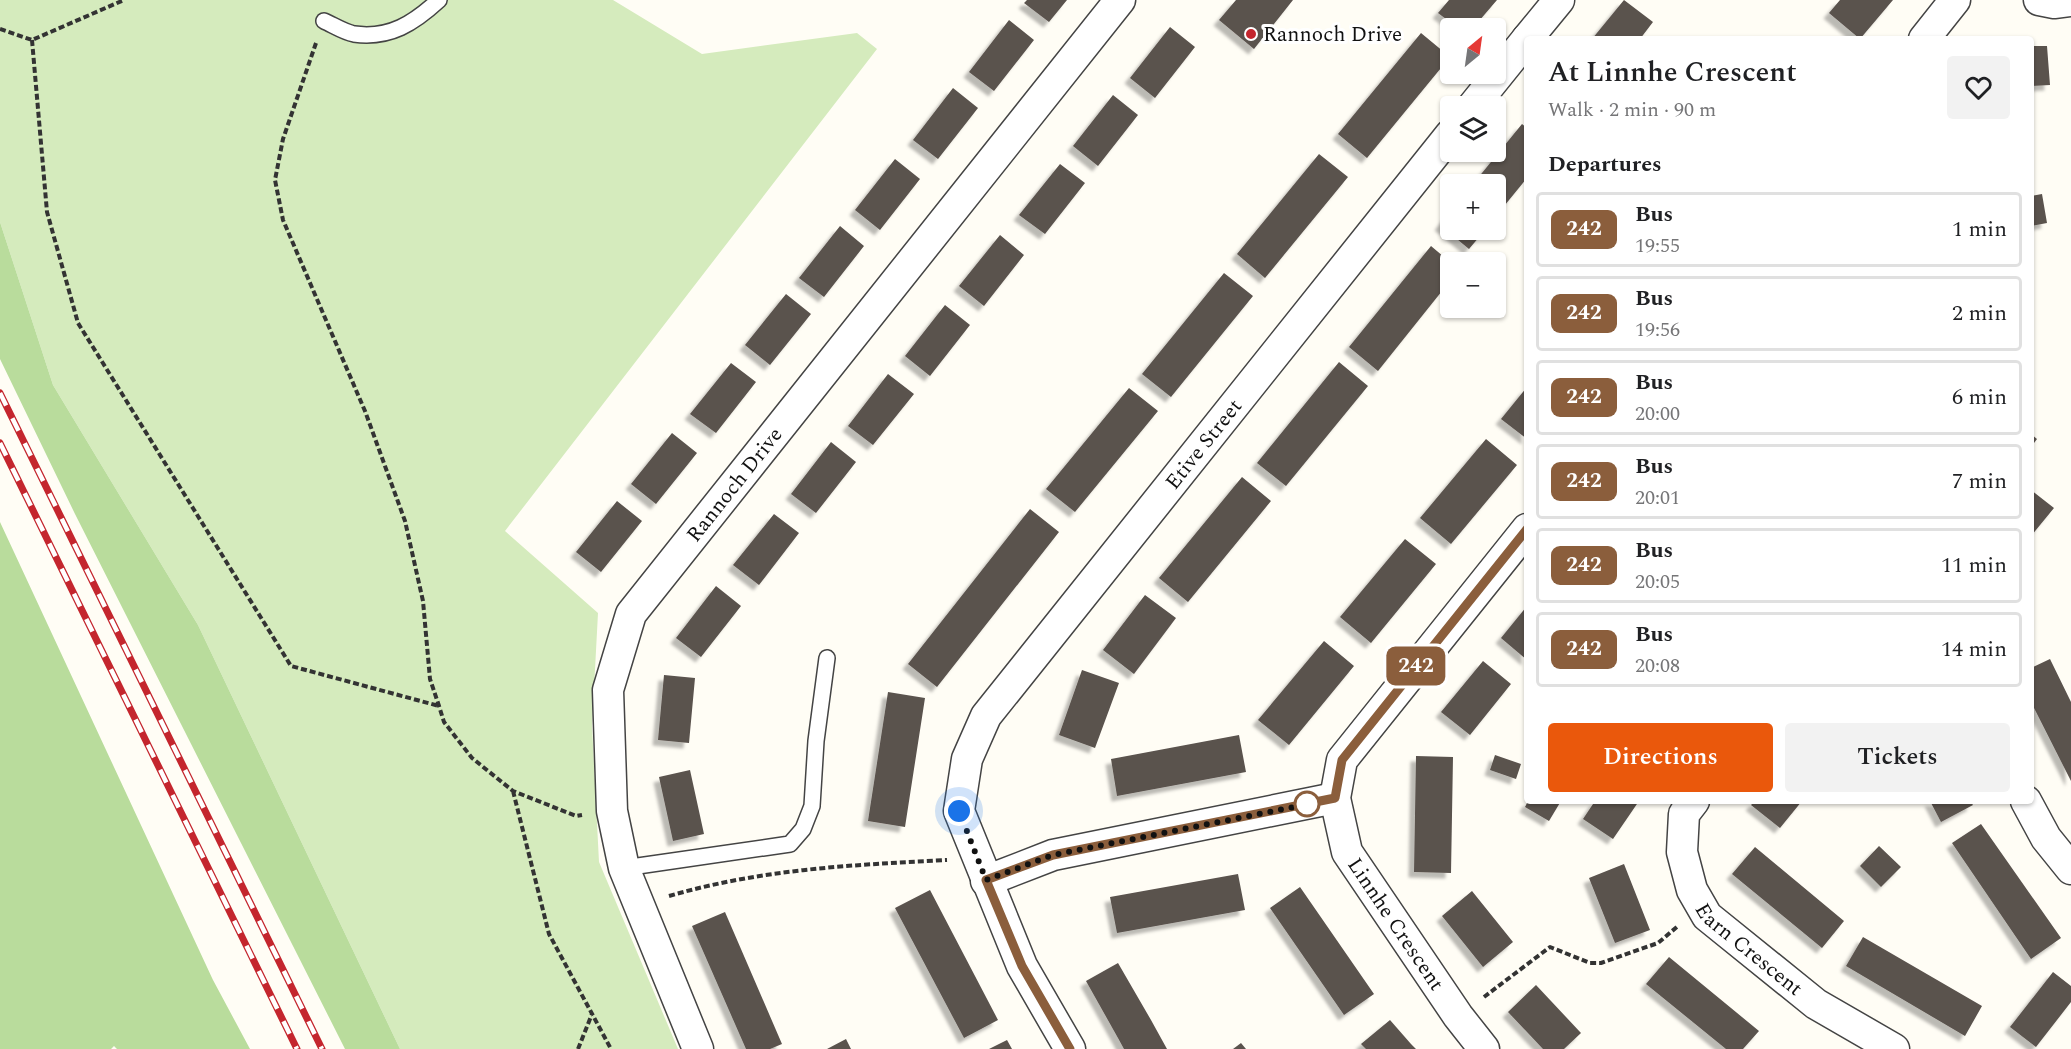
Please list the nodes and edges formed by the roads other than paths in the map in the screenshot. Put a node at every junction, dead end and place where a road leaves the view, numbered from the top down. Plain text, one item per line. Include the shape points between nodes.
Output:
1 (439, 0) edge
2 (1120, 0) edge
3 (1559, 0) edge
4 (1955, 0) edge
5 (2039, 0) edge
6 (2071, 1) edge
7 (324, 21) road end
8 (1529, 36) edge
9 (1926, 36) edge
10 (1524, 43) edge
11 (1481, 96) edge
12 (1440, 148) edge
13 (1524, 533) edge
14 (827, 658) dead end
15 (1335, 798) junction
16 (1692, 804) edge
17 (2028, 804) edge
18 (624, 868) junction
19 (982, 869) junction
20 (2071, 869) edge
21 (698, 1049) edge
22 (1070, 1049) edge
23 (1484, 1049) edge
24 (1894, 1049) edge

1 - 7 lane via 397,31 354,34
2 - 18 street, Rannoch Drive via 631,614 608,690 612,811
3 - 8 street
4 - 9 street
5 - 6 street
10 - 11 street
12 - 19 street, Etive Street via 986,716 967,759 959,811
13 - 15 street, Linnhe Crescent via 1342,760
14 - 18 lane via 812,806 803,829 790,844
15 - 19 street
15 - 23 street, Linnhe Crescent via 1347,852
16 - 24 street, Earn Crescent via 1684,813 1682,852 1692,890 1707,916 1816,1004
17 - 20 street via 2046,838
18 - 21 street, Rannoch Drive
19 - 22 street, Etive Street via 1022,966

